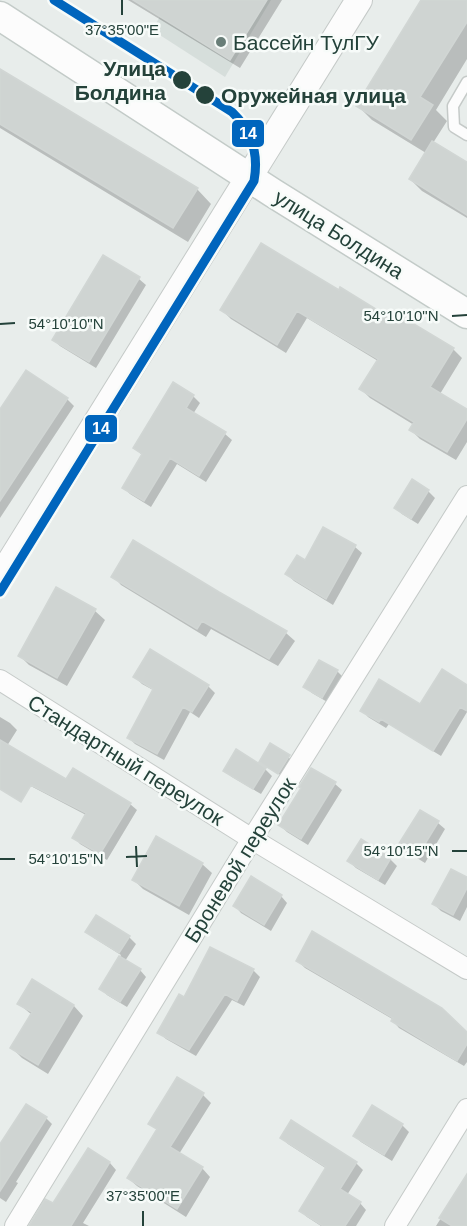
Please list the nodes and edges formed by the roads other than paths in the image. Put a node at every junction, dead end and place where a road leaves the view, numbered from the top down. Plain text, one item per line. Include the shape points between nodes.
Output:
1 (359, 0) edge
2 (0, 16) edge
3 (467, 82) edge
4 (467, 135) edge
5 (248, 178) junction
6 (467, 314) edge
7 (467, 496) edge
8 (0, 578) edge
9 (0, 680) edge
10 (252, 839) junction
11 (467, 969) edge
12 (467, 1109) edge
13 (15, 1226) edge
14 (395, 1226) edge

1 - 5 street
2 - 5 main road, улица Болдина
3 - 4 lane via 453,106 454,127
5 - 6 main road, улица Болдина
5 - 8 street
7 - 10 street, Броневой переулок
9 - 10 street, Стандартный переулок
10 - 11 street, Стандартный переулок
10 - 13 street, Броневой переулок
12 - 14 street

